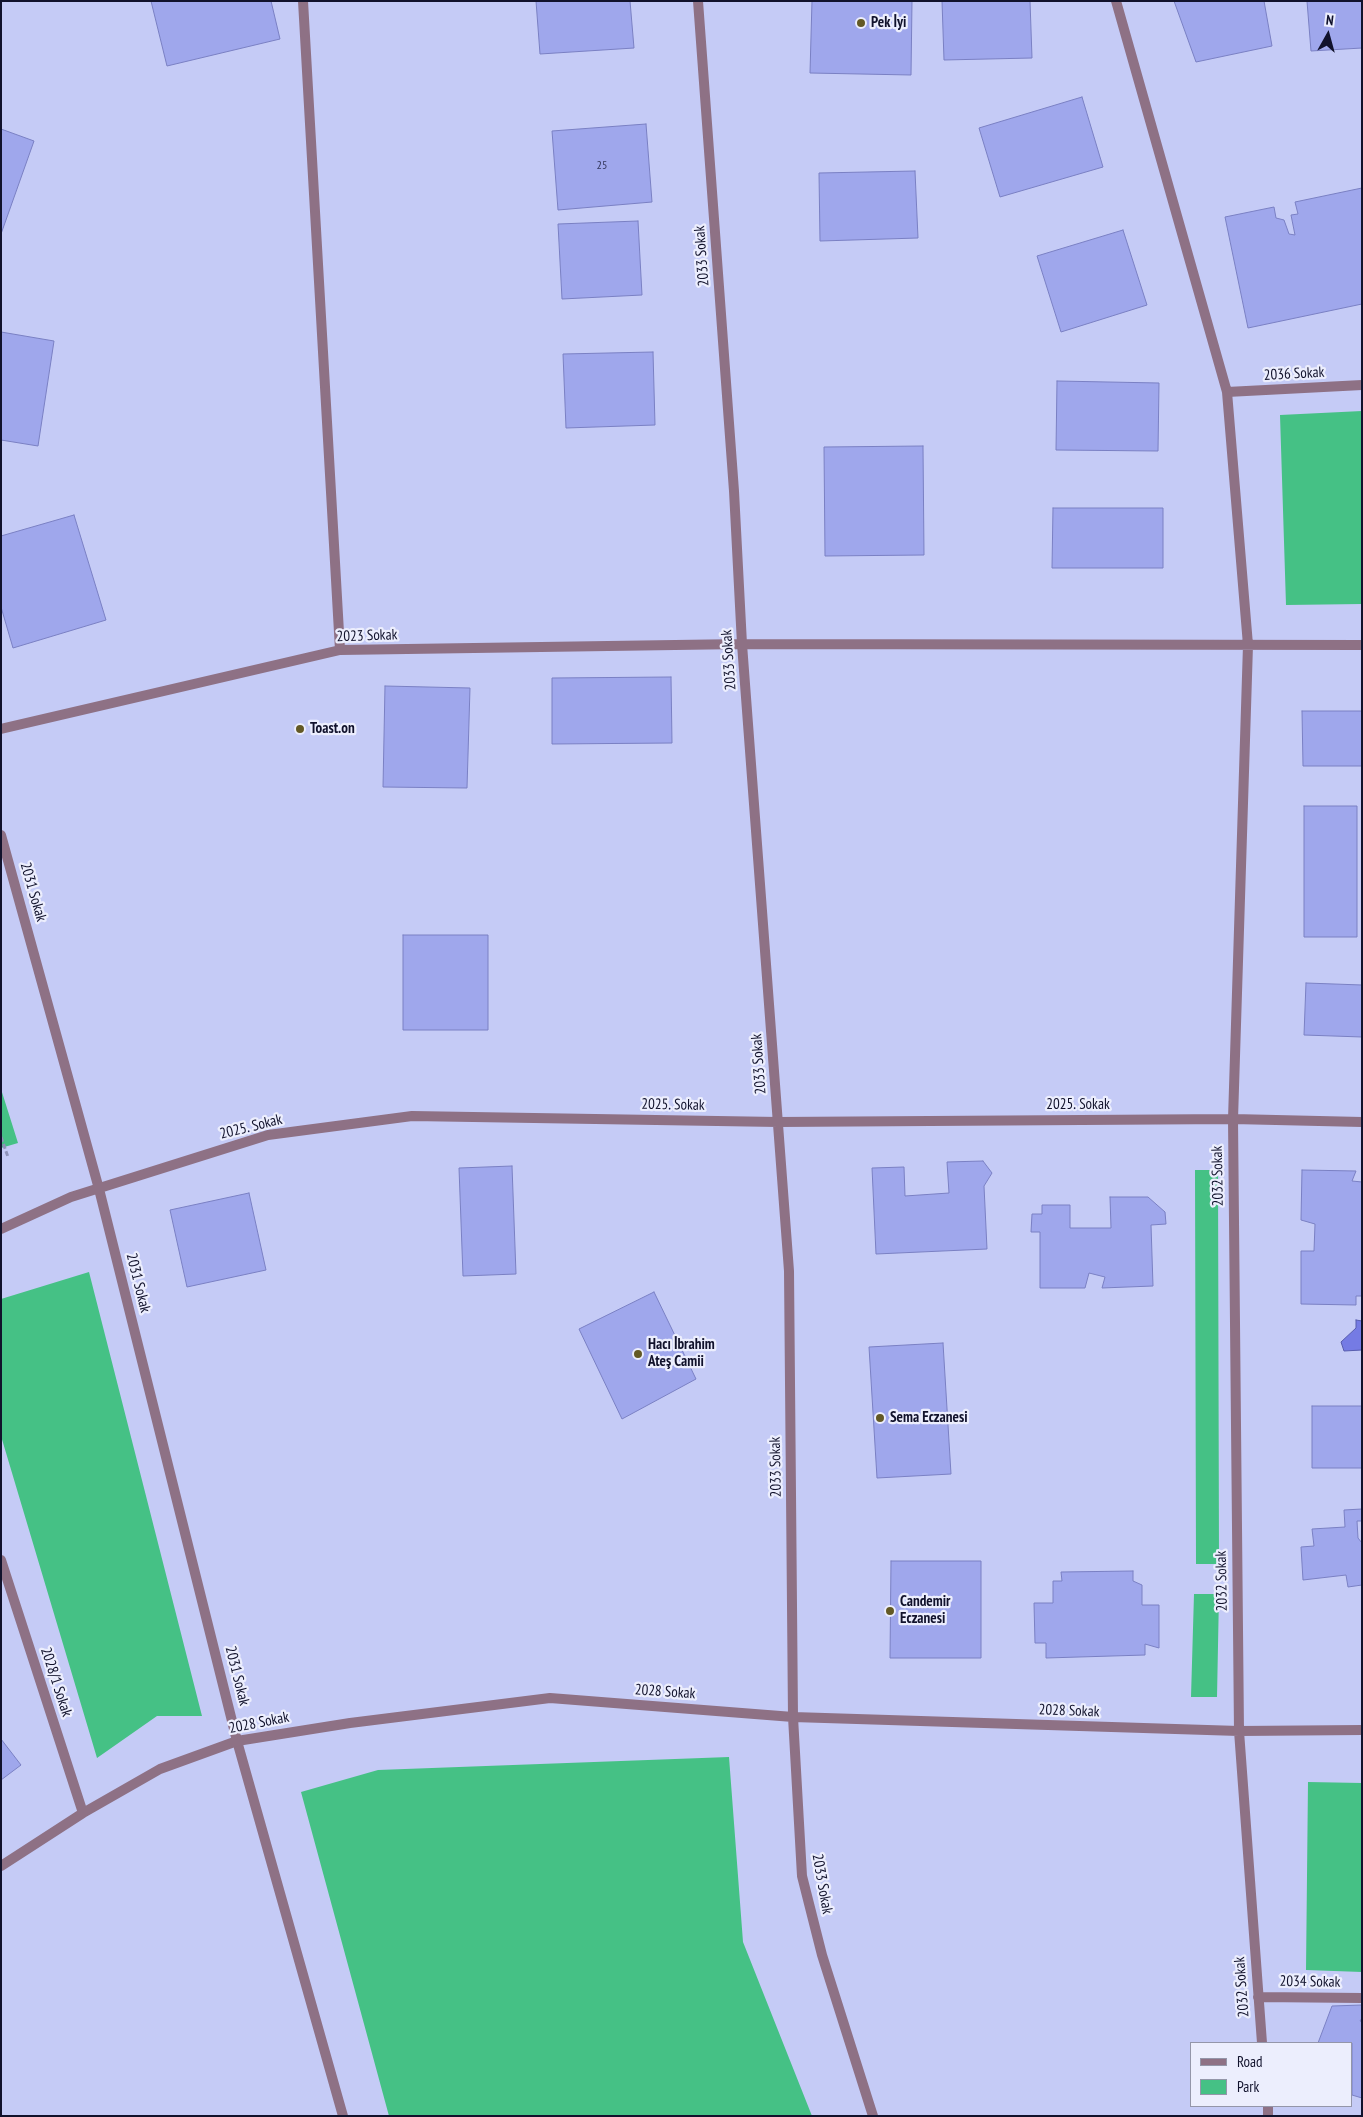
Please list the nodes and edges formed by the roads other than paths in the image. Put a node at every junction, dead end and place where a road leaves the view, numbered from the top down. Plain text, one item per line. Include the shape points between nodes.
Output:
1 (303, 1) edge
2 (698, 1) edge
3 (1116, 1) edge
4 (1362, 385) edge
5 (1227, 392) junction
6 (742, 644) junction
7 (1248, 645) junction
8 (1362, 645) edge
9 (340, 650) junction
10 (1, 729) edge
11 (1, 835) edge
12 (1233, 1118) junction
13 (778, 1122) junction
14 (1362, 1122) edge
15 (99, 1188) junction
16 (1, 1229) edge
17 (1, 1560) edge
18 (793, 1717) junction
19 (1362, 1730) edge
20 (1239, 1731) junction
21 (237, 1741) junction
22 (83, 1813) junction
23 (1, 1866) edge
24 (1258, 1997) junction
25 (1362, 1998) edge
26 (1262, 2042) edge
27 (343, 2116) edge
28 (873, 2116) edge

1 - 9 street
2 - 6 street, 2033 Sokak
3 - 5 street, 2032 Sokak
4 - 5 street, 2036 Sokak
5 - 7 street, 2032 Sokak
6 - 7 street, 2023 Sokak
6 - 9 street, 2023 Sokak
6 - 13 street, 2033 Sokak
7 - 8 street, 2023 Sokak
7 - 12 street, 2032 Sokak
9 - 10 street, 2023 Sokak
11 - 15 street, 2031 Sokak
12 - 13 street, 2025. Sokak
12 - 14 street, 2025. Sokak
12 - 20 street, 2032 Sokak
13 - 15 street, 2025. Sokak via 412,1116 268,1135
13 - 18 street, 2033 Sokak via 789,1272
15 - 16 street, 2025. Sokak via 71,1197
15 - 21 street, 2031 Sokak
17 - 22 street, 2028/1 Sokak
18 - 20 street, 2028 Sokak
18 - 21 street, 2028 Sokak via 550,1698
18 - 28 street, 2033 Sokak via 802,1876 822,1955
19 - 20 street, 2028 Sokak
20 - 24 street, 2032 Sokak
21 - 22 street, 2028 Sokak via 160,1769
21 - 27 street, 2031 Sokak
22 - 23 street, 2028 Sokak
24 - 25 street, 2034 Sokak
24 - 26 street, 2032 Sokak

